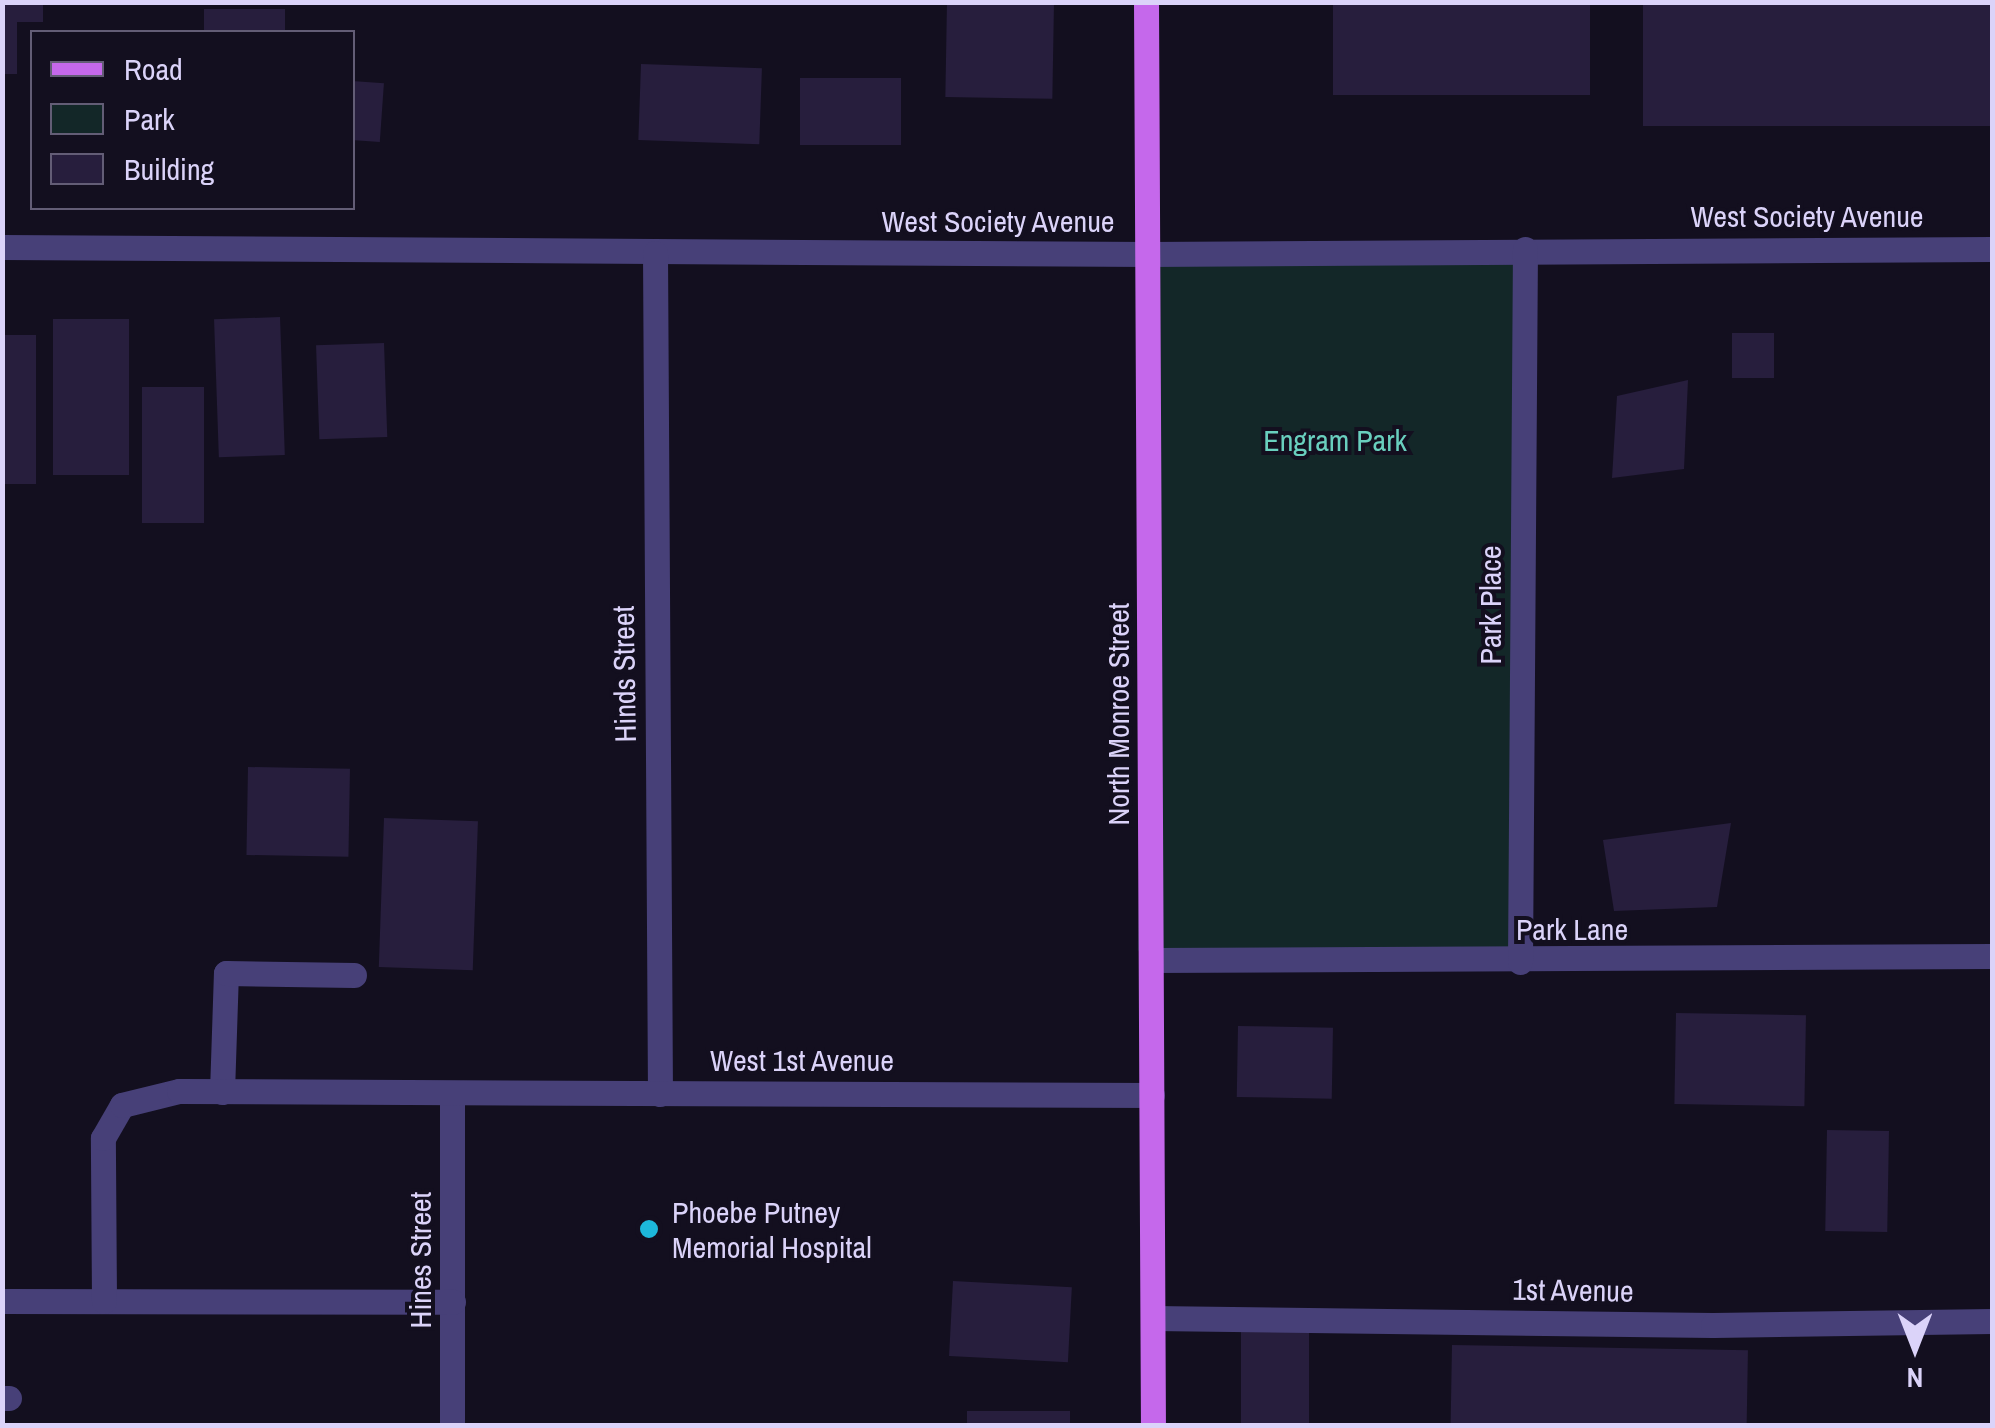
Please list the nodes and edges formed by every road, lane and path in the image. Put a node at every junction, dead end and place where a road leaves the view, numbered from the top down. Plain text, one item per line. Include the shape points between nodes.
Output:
1 (1146, 2) edge
2 (2, 247) edge
3 (1525, 249) junction
4 (1992, 249) edge
5 (654, 253) junction
6 (1148, 254) junction
7 (1992, 956) edge
8 (1152, 960) junction
9 (1520, 962) junction
10 (354, 975) dead end
11 (222, 1092) junction
12 (660, 1094) junction
13 (1152, 1095) junction
14 (452, 1096) junction
15 (2, 1300) edge
16 (104, 1301) junction
17 (453, 1302) junction
18 (1153, 1318) junction
19 (1992, 1321) edge
20 (452, 1426) edge
21 (1153, 1426) edge

1 - 6 main road, North Monroe Street
2 - 5 street, West Society Avenue
3 - 4 street, West Society Avenue
3 - 6 street, West Society Avenue
3 - 9 street, Park Place
5 - 6 street, West Society Avenue
5 - 12 street, Hinds Street
6 - 8 main road, North Monroe Street
7 - 9 street, Park Lane
8 - 9 street, Park Lane
8 - 13 main road, North Monroe Street
10 - 11 street via 226,974
11 - 14 street, West 1st Avenue
11 - 16 street, West 1st Avenue via 180,1091 122,1105 104,1138
12 - 13 street, West 1st Avenue
12 - 14 street, West 1st Avenue
13 - 18 main road, North Monroe Street
14 - 17 street, Hines Street
15 - 16 street
16 - 17 street
17 - 20 street, Hines Street
18 - 19 street, 1st Avenue
18 - 21 main road, North Monroe Street

